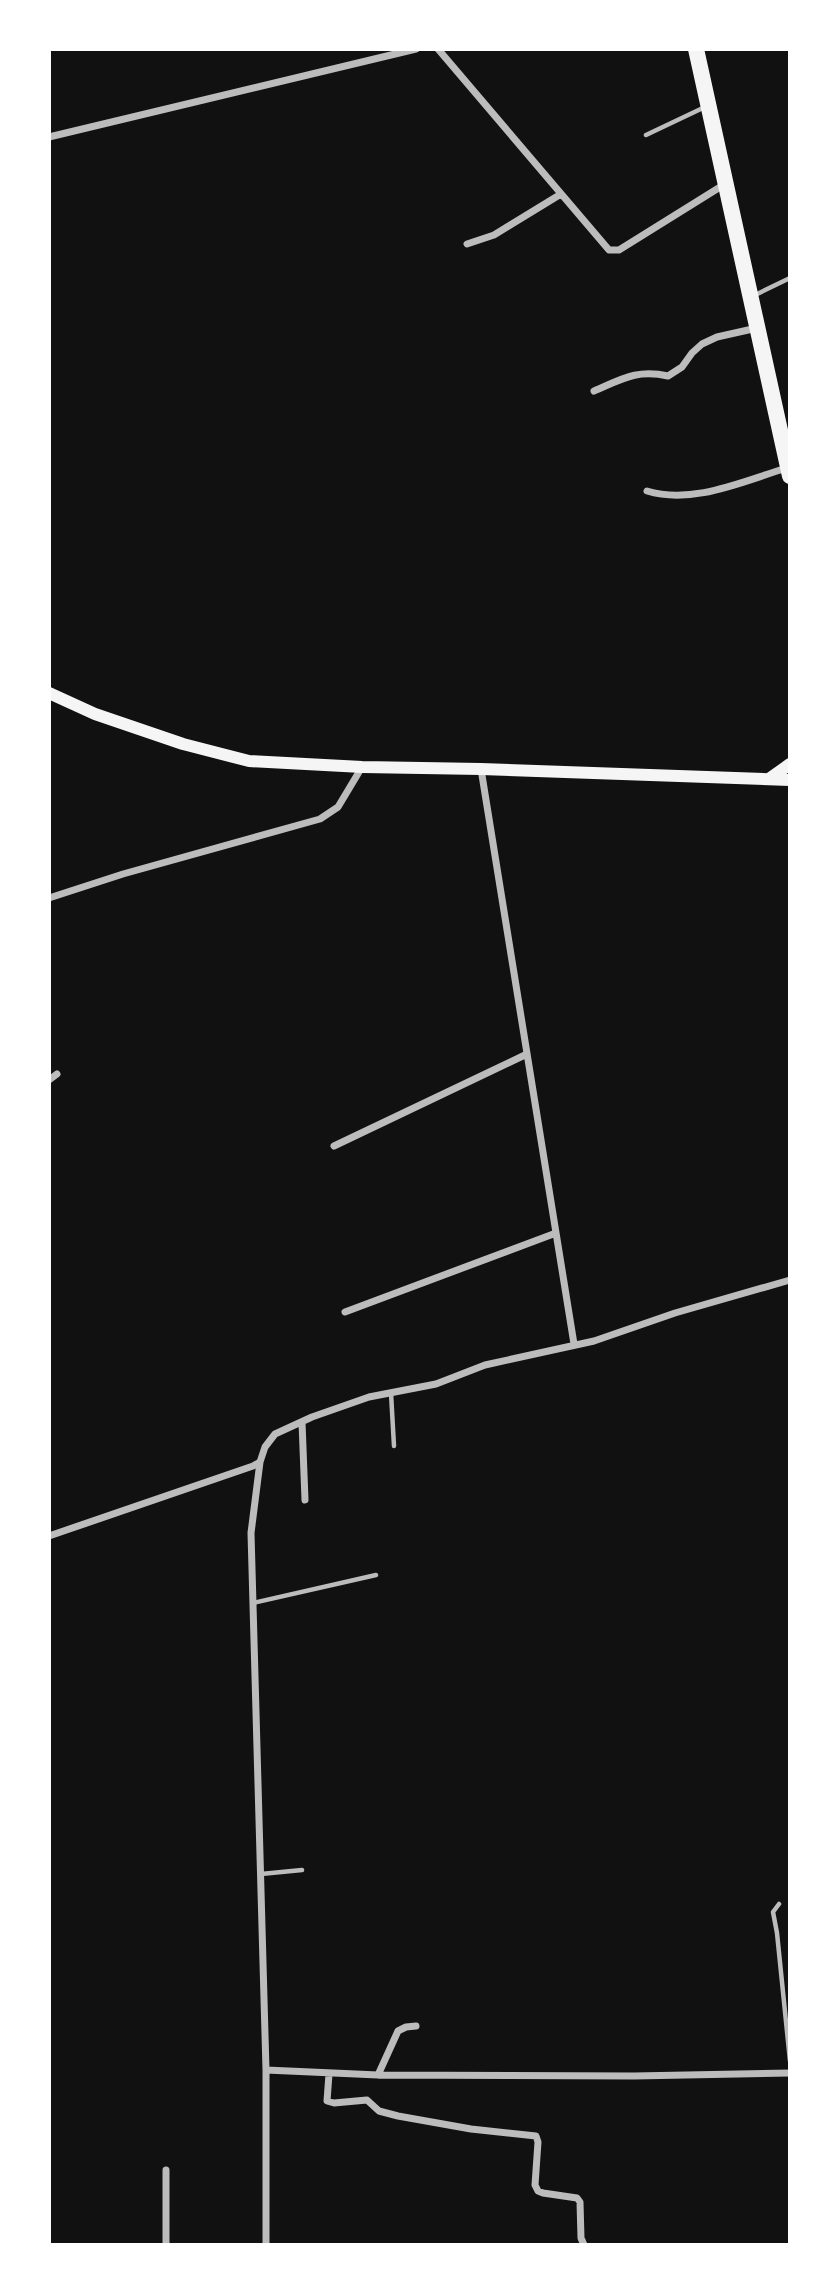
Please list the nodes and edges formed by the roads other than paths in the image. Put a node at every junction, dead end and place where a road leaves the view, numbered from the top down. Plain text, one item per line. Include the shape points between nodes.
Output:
1 (416, 49) edge
2 (438, 49) edge
3 (696, 49) edge
4 (709, 105) junction
5 (646, 135) dead end
6 (49, 137) edge
7 (726, 184) junction
8 (561, 194) junction
9 (467, 244) dead end
10 (790, 278) edge
11 (751, 297) junction
12 (758, 328) junction
13 (594, 391) dead end
14 (786, 435) edge
15 (789, 472) edge
16 (647, 491) dead end
17 (49, 693) edge
18 (790, 764) edge
19 (362, 767) junction
20 (481, 769) junction
21 (769, 779) junction
22 (790, 780) edge
23 (49, 898) edge
24 (527, 1054) junction
25 (57, 1074) dead end
26 (49, 1080) edge
27 (334, 1146) dead end
28 (556, 1233) junction
29 (790, 1280) edge
30 (345, 1312) dead end
31 (574, 1345) junction
32 (391, 1393) junction
33 (302, 1422) junction
34 (394, 1446) dead end
35 (257, 1464) junction
36 (305, 1500) dead end
37 (49, 1536) edge
38 (376, 1575) dead end
39 (253, 1602) junction
40 (302, 1870) dead end
41 (261, 1874) junction
42 (779, 1904) dead end
43 (416, 2026) dead end
44 (790, 2062) edge
45 (266, 2070) junction
46 (790, 2073) edge
47 (330, 2074) junction
48 (378, 2075) junction
49 (166, 2170) dead end
50 (166, 2245) edge
51 (266, 2245) edge
52 (584, 2245) edge

1 - 6 street
2 - 8 street
3 - 4 highway
4 - 5 lane
4 - 7 highway
7 - 8 street via 619,250 609,250
7 - 11 highway
8 - 9 street via 494,235
10 - 11 lane
11 - 12 highway
12 - 13 street via 702,344 668,376 634,374
12 - 14 highway
14 - 15 highway
15 - 16 street via 686,495
17 - 19 main road via 95,714 249,761
18 - 21 main road
19 - 20 main road
19 - 23 street via 338,807 320,819
20 - 21 main road
20 - 24 street
21 - 22 main road
24 - 27 street
24 - 28 street
25 - 26 street
28 - 30 street
28 - 31 street
29 - 31 street
31 - 32 street via 509,1358 449,1380
32 - 33 street
32 - 34 lane
33 - 35 street via 275,1434
33 - 36 street
35 - 37 street
35 - 39 street via 251,1533
38 - 39 lane
39 - 41 street
40 - 41 lane
41 - 45 street
42 - 44 lane via 773,1920
43 - 48 street via 398,2031
45 - 47 street
45 - 51 street
46 - 48 street
47 - 48 street
47 - 52 street via 327,2101 367,2100 397,2116 536,2136 535,2185 543,2193 578,2198
49 - 50 street

